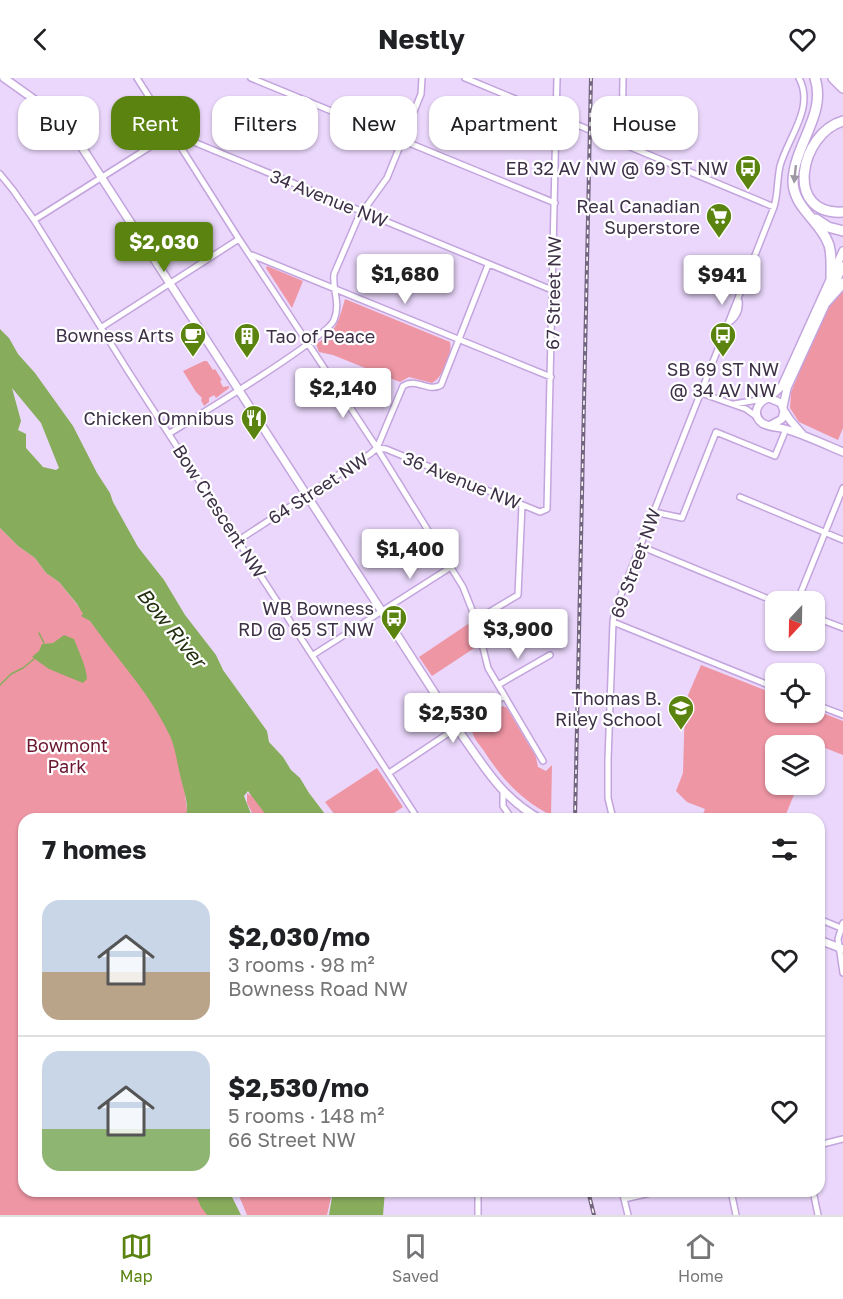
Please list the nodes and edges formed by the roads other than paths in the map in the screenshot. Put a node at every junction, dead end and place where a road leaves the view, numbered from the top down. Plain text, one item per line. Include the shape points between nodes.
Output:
1 (4, 78) edge
2 (137, 78) edge
3 (251, 78) edge
4 (422, 78) edge
5 (465, 78) edge
6 (557, 78) edge
7 (623, 78) edge
8 (799, 78) edge
9 (815, 78) edge
10 (833, 78) edge
11 (843, 88) edge
12 (148, 96) edge
13 (509, 96) edge
14 (557, 96) edge
15 (623, 96) edge
16 (417, 104) edge
17 (330, 111) edge
18 (843, 121) edge
19 (200, 145) edge
20 (417, 147) edge
21 (144, 150) edge
22 (183, 150) edge
23 (398, 150) edge
24 (556, 150) edge
25 (639, 150) edge
26 (0, 174) edge
27 (101, 176) junction
28 (555, 203) junction
29 (801, 205) junction
30 (774, 207) junction
31 (364, 212) junction
32 (843, 212) edge
33 (34, 220) junction
34 (843, 231) edge
35 (239, 239) junction
36 (843, 251) edge
37 (251, 255) junction
38 (488, 265) junction
39 (843, 266) edge
40 (831, 277) junction
41 (169, 283) junction
42 (843, 283) edge
43 (335, 289) junction
44 (552, 290) junction
45 (826, 302) junction
46 (102, 327) junction
47 (459, 339) junction
48 (308, 344) junction
49 (551, 377) junction
50 (239, 389) junction
51 (701, 393) junction
52 (767, 398) junction
53 (734, 404) junction
54 (784, 409) junction
55 (759, 420) junction
56 (771, 425) junction
57 (786, 429) junction
58 (170, 433) junction
59 (805, 436) junction
60 (376, 448) junction
61 (843, 452) edge
62 (843, 488) edge
63 (308, 495) junction
64 (740, 497) dead end
65 (522, 505) junction
66 (547, 509) joint
67 (654, 512) junction
68 (825, 533) junction
69 (239, 540) junction
70 (843, 540) edge
71 (640, 546) junction
72 (451, 567) junction
73 (801, 591) edge
74 (765, 597) edge
75 (381, 612) junction
76 (476, 620) junction
77 (825, 621) edge
78 (612, 622) junction
79 (843, 628) edge
80 (313, 655) junction
81 (550, 655) dead end
82 (765, 684) edge
83 (498, 685) junction
84 (504, 696) junction
85 (825, 708) edge
86 (843, 715) edge
87 (457, 727) junction
88 (543, 761) dead end
89 (389, 773) junction
90 (503, 792) junction
91 (414, 813) edge
92 (508, 813) edge
93 (531, 813) edge
94 (611, 813) edge
95 (825, 921) edge
96 (842, 926) edge
97 (825, 942) edge
98 (841, 949) edge
99 (843, 973) edge
100 (843, 1139) edge
101 (825, 1144) edge
102 (478, 1197) edge
103 (633, 1197) edge
104 (732, 1197) edge
105 (814, 1197) edge
106 (624, 1199) joint
107 (478, 1215) edge
108 (628, 1215) edge
109 (736, 1215) edge
110 (819, 1215) edge

1 - 27 street via 63,122
2 - 12 street
3 - 17 street
4 - 16 street
5 - 13 street
6 - 14 street, 67 Street NW
7 - 15 street
8 - 30 street, 69 Street NW via 804,107 780,168
9 -> 29 highway via 818,102 794,170 794,187
10 - 11 highway
18 - 32 highway via 815,143 807,159 804,180 806,192 817,206
19 - 31 street, 34 Avenue NW
20 - 28 street
21 - 27 street
22 - 35 street
23 - 31 street via 387,178
24 - 28 street, 67 Street NW
25 - 30 street
26 - 33 street, Bow Crescent NW
27 - 33 street
27 - 41 street
28 - 44 street, 67 Street NW
29 - 34 highway via 822,224
29 - 40 highway via 829,245
30 - 51 street, 69 Street NW
31 - 38 street, 34 Avenue NW
31 - 43 street via 334,274
33 - 46 street, Bow Crescent NW
35 - 37 street
35 - 41 street
36 - 40 street
37 - 43 street
37 - 48 street
38 - 44 street, 34 Avenue NW
38 - 47 street, 64 Street NW
39 - 45 street
40 - 52 street via 782,386
41 - 46 street
41 - 50 street
42 - 45 highway
43 - 47 street
43 - 48 street via 338,300 334,321
44 - 49 street, 67 Street NW
45 - 54 street via 788,388
46 - 58 street, Bow Crescent NW
47 - 49 street
47 - 60 street, 64 Street NW via 439,387 414,382 403,386
48 - 50 street
48 - 60 street
49 - 66 street, 67 Street NW
50 - 58 street
50 - 63 street
51 - 53 street
51 - 67 street, 69 Street NW
52 - 53 street
52 - 54 street via 778,400
52 - 55 street via 757,408
53 - 55 street via 751,411
54 - 56 street via 782,419
54 - 59 street
55 - 56 street
56 - 57 street
57 - 59 street
57 - 67 street via 775,456 716,432 682,518
58 - 69 street, Bow Crescent NW
59 - 61 street
60 - 63 street, 64 Street NW
60 - 65 street, 36 Avenue NW
60 - 72 street
62 - 68 street
63 - 69 street, 64 Street NW
63 - 75 street
64 - 68 street
65 - 66 street, 36 Avenue NW via 540,512
65 - 76 street via 518,595
67 - 71 street, 69 Street NW
68 - 70 street
68 - 73 street
69 - 80 street, Bow Crescent NW
71 - 74 street
71 - 78 street, 69 Street NW
72 - 75 street
72 - 76 street via 468,596
75 - 80 street
75 - 87 street
76 - 83 street via 488,668
77 - 79 street
78 - 82 street
78 - 94 street, 69 Street NW via 608,789
80 - 89 street, Bow Crescent NW
81 - 83 street
83 - 84 street
84 - 87 street
84 - 88 street
85 - 86 street
87 - 89 street
87 - 90 street
89 - 91 street, Bow Crescent NW
90 - 92 street via 503,806
90 - 93 street
95 - 96 street
96 - 98 street via 838,939
97 - 98 street
98 - 99 street
100 - 101 street
102 - 107 street
103 - 106 street
104 - 109 street
105 - 110 street
106 - 108 street

